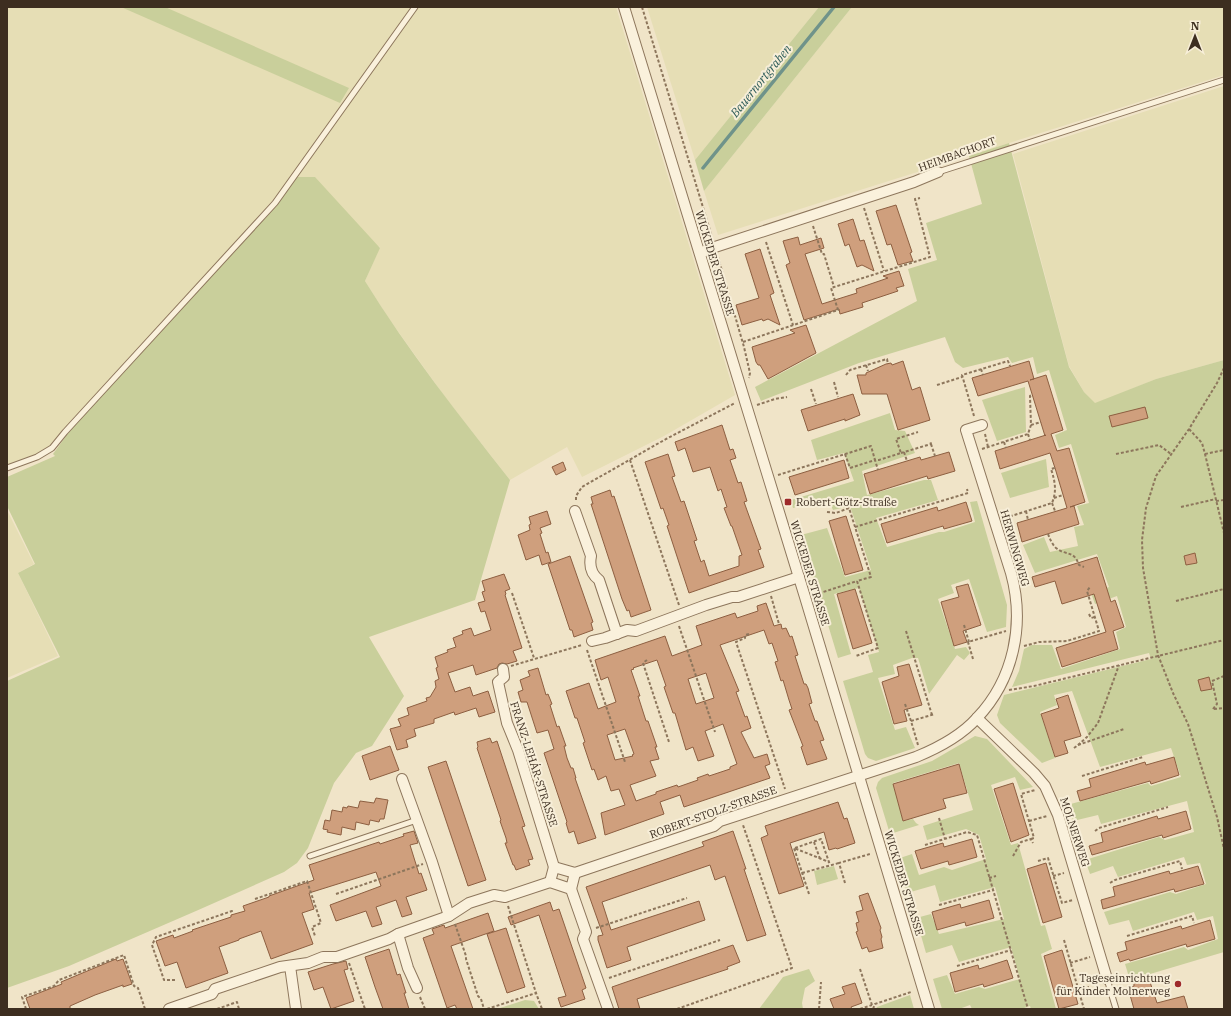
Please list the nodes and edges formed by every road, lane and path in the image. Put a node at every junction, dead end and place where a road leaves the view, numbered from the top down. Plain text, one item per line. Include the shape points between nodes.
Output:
1 (415, 7) edge
2 (624, 7) edge
3 (1224, 80) edge
4 (938, 172) joint
5 (920, 198) dead end
6 (861, 199) junction
7 (809, 216) junction
8 (762, 232) junction
9 (700, 253) junction
10 (884, 272) junction
11 (834, 287) junction
12 (792, 325) junction
13 (743, 342) dead end
14 (888, 364) dead end
15 (866, 365) junction
16 (1010, 366) dead end
17 (1224, 368) edge
18 (982, 369) junction
19 (868, 371) dead end
20 (846, 375) dead end
21 (983, 375) dead end
22 (962, 377) junction
23 (834, 382) dead end
24 (937, 385) dead end
25 (811, 389) dead end
26 (1032, 395) dead end
27 (787, 397) dead end
28 (838, 397) dead end
29 (744, 398) junction
30 (816, 404) dead end
31 (754, 406) dead end
32 (1041, 422) dead end
33 (1031, 425) junction
34 (981, 428) junction
35 (1189, 429) junction
36 (918, 432) dead end
37 (1028, 434) junction
38 (1030, 440) dead end
39 (1004, 442) junction
40 (988, 447) junction
41 (1006, 448) dead end
42 (979, 450) dead end
43 (1224, 450) edge
44 (904, 452) junction
45 (901, 453) junction
46 (846, 454) junction
47 (1116, 454) dead end
48 (1171, 454) junction
49 (1205, 454) junction
50 (935, 456) dead end
51 (630, 460) junction
52 (875, 460) junction
53 (907, 461) dead end
54 (7, 468) edge
55 (1055, 468) dead end
56 (878, 470) dead end
57 (775, 476) dead end
58 (967, 489) dead end
59 (1063, 495) dead end
60 (1054, 498) junction
61 (1216, 500) junction
62 (1224, 500) edge
63 (1052, 503) junction
64 (1181, 508) dead end
65 (575, 511) joint
66 (1026, 511) junction
67 (1055, 511) dead end
68 (827, 512) dead end
69 (1005, 518) dead end
70 (1028, 520) dead end
71 (855, 528) junction
72 (1224, 533) edge
73 (1048, 534) dead end
74 (1084, 567) dead end
75 (799, 577) junction
76 (857, 581) junction
77 (768, 587) junction
78 (1090, 587) dead end
79 (1224, 589) edge
80 (512, 593) dead end
81 (805, 597) junction
82 (1176, 601) dead end
83 (1090, 614) dead end
84 (679, 615) junction
85 (1095, 617) junction
86 (779, 624) dead end
87 (964, 625) dead end
88 (1010, 630) dead end
89 (906, 631) dead end
90 (617, 634) junction
91 (749, 634) dead end
92 (1224, 640) edge
93 (592, 641) dead end
94 (969, 642) junction
95 (1020, 647) dead end
96 (1158, 655) junction
97 (856, 656) dead end
98 (534, 658) junction
99 (973, 659) dead end
100 (647, 660) dead end
101 (1119, 665) junction
102 (503, 669) joint
103 (1224, 676) edge
104 (1000, 686) junction
105 (905, 704) dead end
106 (1224, 708) edge
107 (977, 718) junction
108 (911, 722) junction
109 (1124, 729) dead end
110 (714, 732) dead end
111 (669, 742) dead end
112 (1078, 745) junction
113 (1074, 748) dead end
114 (919, 749) dead end
115 (1143, 757) dead end
116 (625, 762) dead end
117 (858, 776) junction
118 (1082, 776) dead end
119 (402, 779) dead end
120 (1030, 792) dead end
121 (788, 798) junction
122 (1168, 807) dead end
123 (740, 814) junction
124 (1042, 817) dead end
125 (939, 818) dead end
126 (417, 820) junction
127 (1029, 821) junction
128 (1095, 831) dead end
129 (945, 839) junction
130 (1031, 839) junction
131 (814, 842) junction
132 (1033, 843) dead end
133 (925, 845) dead end
134 (794, 848) junction
135 (1224, 849) edge
136 (870, 854) dead end
137 (310, 856) dead end
138 (1013, 856) dead end
139 (820, 859) junction
140 (1038, 861) dead end
141 (432, 862) junction
142 (839, 863) junction
143 (828, 865) junction
144 (554, 867) junction
145 (1182, 869) dead end
146 (575, 873) junction
147 (802, 873) junction
148 (1064, 873) dead end
149 (996, 876) dead end
150 (1053, 876) junction
151 (989, 878) junction
152 (550, 882) junction
153 (845, 883) dead end
154 (1110, 884) dead end
155 (571, 888) junction
156 (993, 890) junction
157 (336, 894) dead end
158 (810, 894) dead end
159 (505, 897) junction
160 (687, 898) dead end
161 (255, 899) dead end
162 (1073, 900) dead end
163 (939, 905) dead end
164 (232, 913) dead end
165 (449, 916) junction
166 (1194, 923) dead end
167 (586, 932) junction
168 (398, 934) junction
169 (316, 936) dead end
170 (1126, 936) dead end
171 (720, 940) dead end
172 (1064, 940) dead end
173 (1011, 950) junction
174 (346, 954) junction
175 (1094, 956) dead end
176 (1070, 963) junction
177 (290, 966) junction
178 (957, 966) dead end
179 (860, 970) dead end
180 (1107, 979) joint
181 (175, 980) dead end
182 (598, 982) junction
183 (822, 982) dead end
184 (1089, 987) dead end
185 (417, 988) dead end
186 (1078, 990) junction
187 (911, 992) dead end
188 (536, 993) junction
189 (873, 1005) junction
190 (217, 1008) edge
191 (26, 1009) edge
192 (146, 1009) edge
193 (169, 1009) edge
194 (240, 1009) edge
195 (296, 1009) edge
196 (365, 1009) edge
197 (486, 1009) edge
198 (542, 1009) edge
199 (608, 1009) edge
200 (677, 1009) edge
201 (819, 1009) edge
202 (861, 1009) edge
203 (873, 1009) edge
204 (929, 1009) edge
205 (1028, 1009) edge
206 (1084, 1009) edge
207 (1116, 1009) edge

1 - 54 lane via 275,202 52,448 37,457
2 - 9 street, WICKEDER STRASSE
3 - 4 lane, HEIMBACHORT
4 - 6 street, HEIMBACHORT
5 - 10 path via 916,199 930,257
6 - 7 street, HEIMBACHORT
6 - 10 path
7 - 8 street, HEIMBACHORT
7 - 11 path
8 - 9 street, HEIMBACHORT
8 - 12 path
9 - 29 street, WICKEDER STRASSE
10 - 11 path
11 - 12 path via 831,288 838,310
12 - 13 path
14 - 15 path via 886,359
15 - 19 path
15 - 20 path via 850,370
16 - 18 path via 1008,361
17 - 35 path
18 - 21 path
18 - 22 path
22 - 24 path
22 - 34 path
23 - 28 path
25 - 30 path
26 - 33 path
27 - 31 path
29 - 51 path
29 - 75 street, WICKEDER STRASSE
32 - 33 path
33 - 37 path
34 - 40 path
34 - 104 street, HERWINGWEG via 966,430 1016,595 1015,643
35 - 48 path
35 - 49 path via 1202,443
36 - 45 path via 896,439
37 - 38 path
37 - 39 path
39 - 40 path
39 - 41 path
40 - 42 path
43 - 49 path
44 - 45 path
44 - 50 path via 931,442
44 - 53 path
45 - 52 path
46 - 52 path via 871,446
46 - 52 path via 850,468
46 - 57 path
47 - 48 path via 1160,444
48 - 96 path via 1156,476 1149,496 1142,540 1143,568
49 - 61 path
51 - 65 path via 582,487 576,496
51 - 84 path
52 - 56 path
55 - 60 path via 1051,469 1055,483
58 - 71 path via 968,493
59 - 60 path
60 - 63 path
61 - 62 path
61 - 64 path
61 - 72 path
63 - 66 path
63 - 67 path
65 - 90 street via 591,556 589,563 593,575 599,580
66 - 69 path
66 - 70 path
68 - 71 path via 849,508
71 - 76 path via 870,577
73 - 74 path via 1056,547 1072,554 1079,565
75 - 77 street
75 - 81 street, WICKEDER STRASSE
76 - 81 path
76 - 97 path via 878,648
77 - 84 street
77 - 86 path
78 - 85 path via 1087,591
79 - 82 path
80 - 98 path
81 - 117 street, WICKEDER STRASSE
83 - 85 path via 1091,618
84 - 90 street via 636,631 627,630
84 - 110 path
85 - 95 path via 1099,631 1067,641 1039,642
87 - 94 path
88 - 94 path
89 - 108 path via 934,715
90 - 93 street
91 - 121 path via 736,642
92 - 96 path
94 - 99 path
96 - 101 path
96 - 135 path via 1188,724 1217,817
98 - 102 path
98 - 116 path via 585,645
100 - 111 path via 643,663
101 - 104 path via 1011,691
101 - 112 path via 1098,723
102 - 144 street, FRANZ-LEHÁR-STRASSE via 504,677 498,682 507,723 518,750
103 - 106 path via 1212,680 1217,704 1213,709
104 - 107 street, HERWINGWEG
105 - 108 path
107 - 117 street, HERWINGWEG via 937,748
107 - 180 street, MOLNERWEG via 1034,773 1050,796
108 - 114 path
109 - 112 path
112 - 113 path
115 - 118 path
117 - 121 street, ROBERT-STOLZ-STRASSE
117 - 204 street, WICKEDER STRASSE
119 - 126 street
120 - 127 path via 1021,794
121 - 123 street, ROBERT-STOLZ-STRASSE
122 - 128 path
123 - 146 street, ROBERT-STOLZ-STRASSE via 720,821 714,826
123 - 200 path via 792,968
124 - 127 path
125 - 129 path
126 - 137 lane
126 - 141 street
127 - 130 path via 1034,838
129 - 133 path
129 - 151 path via 967,832 977,836
130 - 132 path
130 - 138 path via 1021,842
131 - 134 path
131 - 139 path
131 - 143 path via 821,839
134 - 139 path
134 - 147 path
136 - 142 path
139 - 143 path
140 - 150 path via 1048,858
141 - 157 path
141 - 165 street
142 - 143 path
142 - 153 path
143 - 147 path
144 - 146 street
144 - 152 street
145 - 154 path via 1180,861 1115,880
146 - 155 street
147 - 158 path
148 - 150 path
149 - 151 path
150 - 162 path via 1062,903
151 - 156 path
152 - 155 street
152 - 159 street
155 - 167 street
156 - 163 path
156 - 173 path
159 - 165 street via 494,894 469,903
159 - 188 path
160 - 167 path
161 - 169 path via 306,881 321,924 312,927
164 - 181 path via 156,937 152,945 164,980
165 - 168 street
165 - 197 path via 454,922 478,996
166 - 170 path via 1192,916
167 - 182 street via 583,939
168 - 174 street
168 - 185 street
171 - 182 path
172 - 176 path
173 - 178 path
173 - 205 path
174 - 177 street
174 - 196 path
175 - 176 path
176 - 186 path
177 - 193 street via 215,989 212,994
177 - 195 street
179 - 189 path
180 - 207 lane
182 - 199 street
183 - 201 path
184 - 186 path
186 - 206 path
187 - 189 path
188 - 197 path
188 - 198 path
189 - 202 path
189 - 203 path
190 - 194 path via 237,1002
191 - 192 path via 22,997 54,986 59,980 124,955 134,986 138,988

